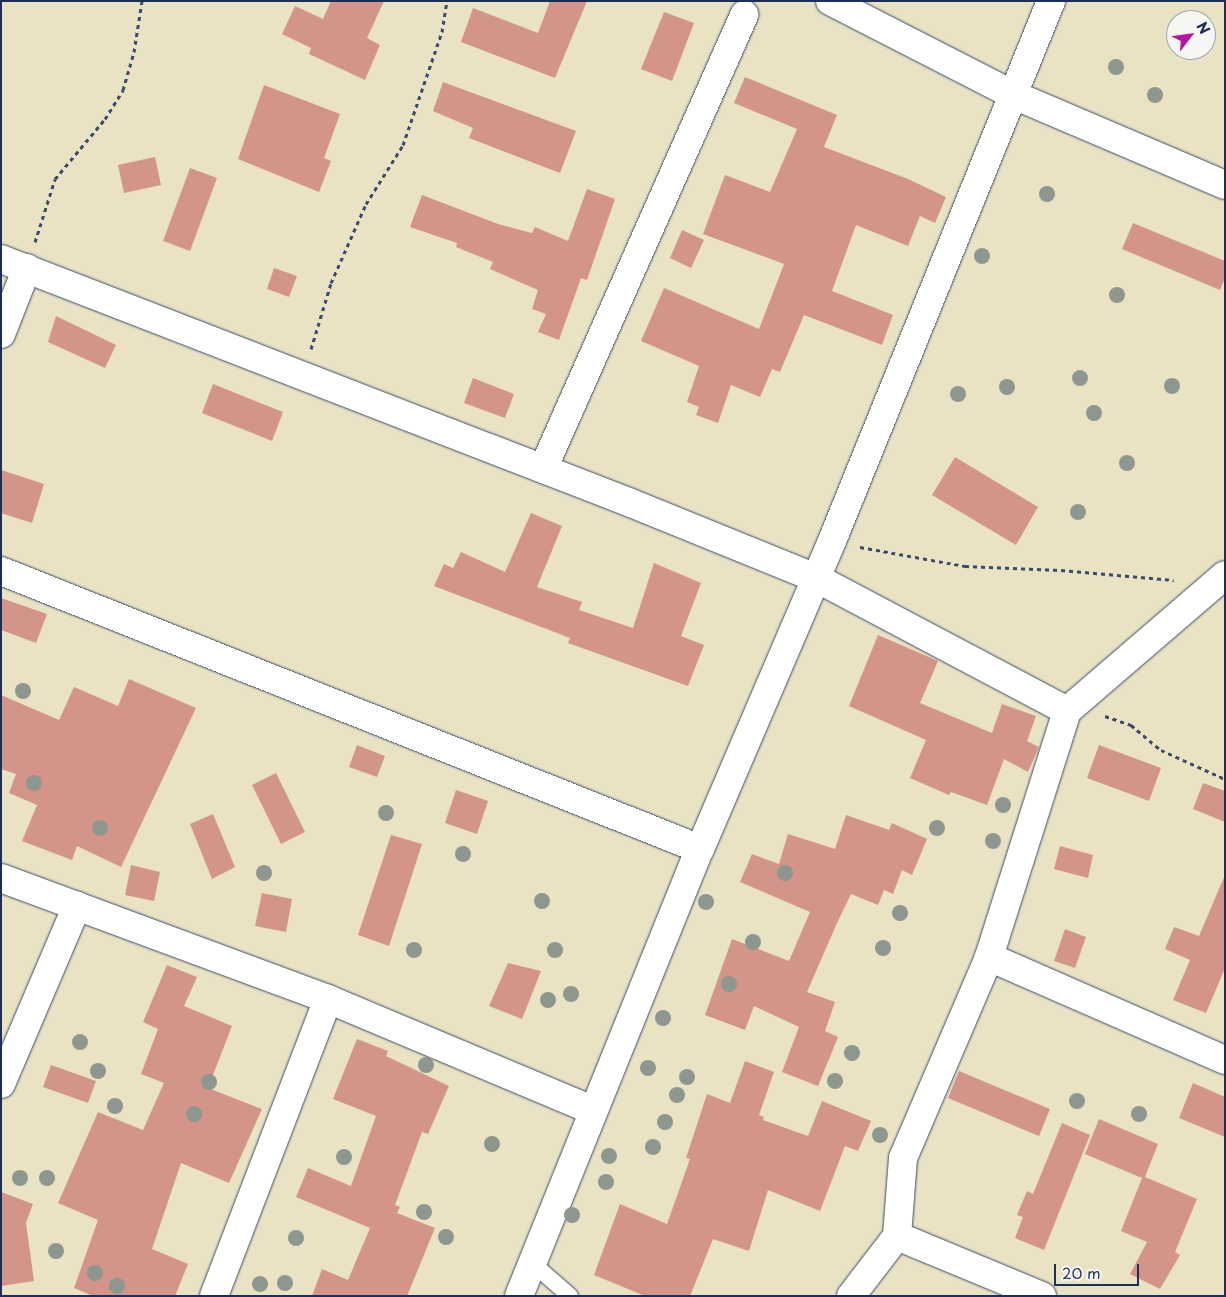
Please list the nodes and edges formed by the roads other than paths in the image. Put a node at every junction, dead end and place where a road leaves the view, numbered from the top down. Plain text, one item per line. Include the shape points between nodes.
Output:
1 (830, 1) edge
2 (1051, 1) edge
3 (744, 15) dead end
4 (1014, 95) junction
5 (1225, 185) edge
6 (1, 258) edge
7 (27, 268) junction
8 (1, 334) edge
9 (543, 468) junction
10 (1, 570) edge
11 (816, 578) junction
12 (1219, 579) edge
13 (1067, 711) junction
14 (700, 849) junction
15 (1, 878) edge
16 (76, 906) junction
17 (989, 958) junction
18 (328, 999) junction
19 (1225, 1060) edge
20 (1, 1084) edge
21 (592, 1110) junction
22 (897, 1236) junction
23 (532, 1263) junction
24 (214, 1296) edge
25 (519, 1296) edge
26 (570, 1296) edge
27 (851, 1296) edge
28 (1042, 1296) edge

1 - 4 street
2 - 4 street
3 - 9 street
4 - 5 street
4 - 11 street
6 - 7 street
7 - 8 street
7 - 9 street
9 - 11 street
10 - 14 street
11 - 13 street
11 - 14 street
12 - 13 street
13 - 17 street
14 - 21 street
15 - 16 street
16 - 18 street
16 - 20 street
17 - 19 street
17 - 22 street via 903,1158
18 - 21 street
18 - 24 street
21 - 23 street
22 - 27 street
22 - 28 street
23 - 25 street
23 - 26 lane

